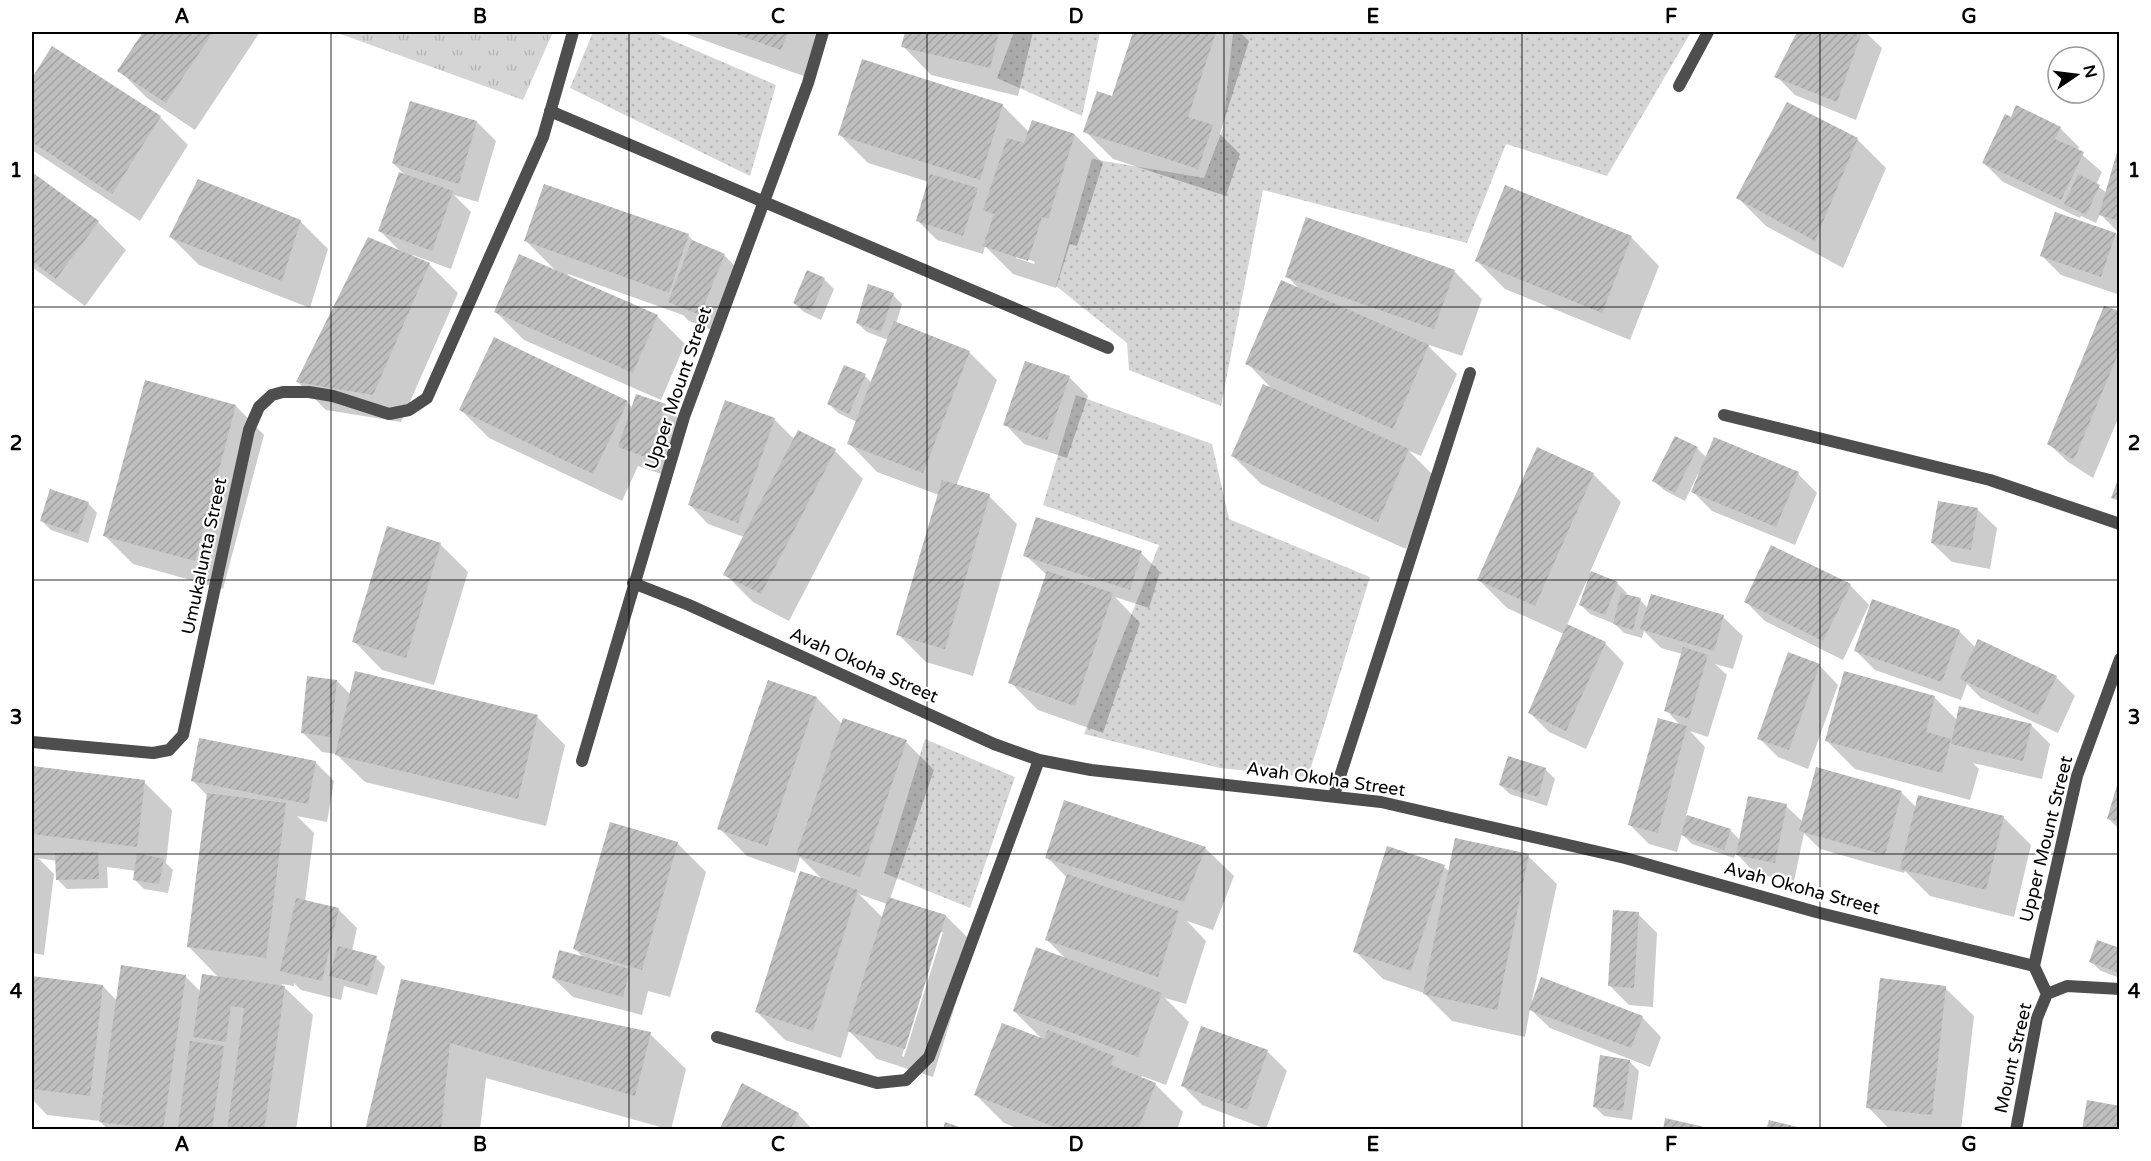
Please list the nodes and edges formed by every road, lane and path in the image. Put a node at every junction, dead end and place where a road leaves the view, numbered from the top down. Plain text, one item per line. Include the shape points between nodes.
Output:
1 (573, 32) edge
2 (823, 32) edge
3 (1708, 32) edge
4 (1679, 86) dead end
5 (550, 111) junction
6 (765, 201) junction
7 (1108, 348) dead end
8 (1470, 373) dead end
9 (1724, 415) dead end
10 (2120, 524) edge
11 (633, 583) junction
12 (2120, 659) edge
13 (32, 742) edge
14 (1039, 760) junction
15 (582, 761) dead end
16 (1334, 795) junction
17 (2034, 966) junction
18 (2120, 989) edge
19 (2047, 994) junction
20 (717, 1037) dead end
21 (2016, 1130) edge

1 - 5 street
2 - 6 street, Upper Mount Street
3 - 4 street
5 - 6 street
5 - 13 street, Umukalunta Street via 543,137 427,399 409,410 389,414 309,392 272,395 259,407 249,430 183,735 169,750 153,753
6 - 7 street
6 - 11 street, Upper Mount Street via 684,417
8 - 16 street
9 - 10 street via 1990,480
11 - 14 street, Avah Okoha Street via 994,744
11 - 15 street, Upper Mount Street
12 - 17 street, Upper Mount Street via 2077,776
14 - 16 street, Avah Okoha Street via 1091,770
14 - 20 street via 930,1057 906,1080 877,1083
16 - 17 street, Avah Okoha Street via 1415,809 1625,858 1786,904
17 - 19 street
18 - 19 street via 2067,986
19 - 21 street, Mount Street via 2037,1018

